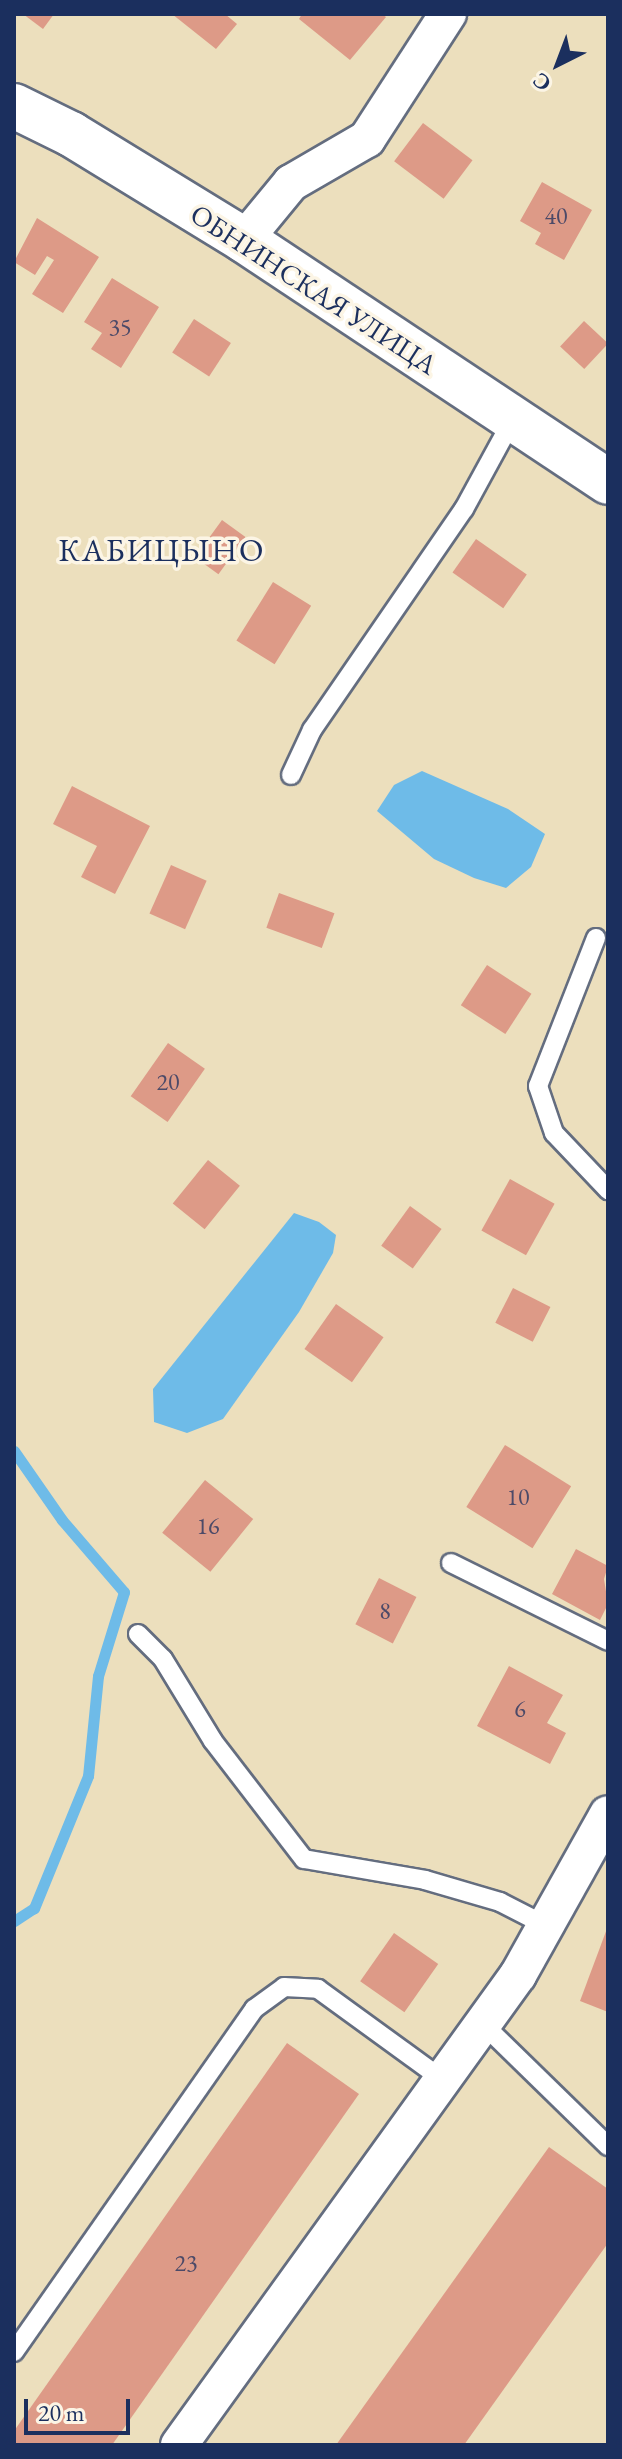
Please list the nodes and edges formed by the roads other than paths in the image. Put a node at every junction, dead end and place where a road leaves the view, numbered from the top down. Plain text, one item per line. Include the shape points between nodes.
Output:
1 (448, 14) edge
2 (14, 106) edge
3 (244, 240) junction
4 (512, 421) junction
5 (608, 482) edge
6 (291, 775) dead end
7 (596, 938) dead end
8 (608, 1190) edge
9 (451, 1563) dead end
10 (138, 1634) dead end
11 (608, 1641) edge
12 (608, 1814) edge
13 (545, 1925) junction
14 (483, 2024) junction
15 (442, 2079) junction
16 (608, 2146) edge
17 (14, 2352) edge
18 (179, 2445) edge

1 - 3 street via 367,139 291,183
2 - 3 street, ОБНИНСКАЯ УЛИЦА via 71,134
3 - 4 street, ОБНИНСКАЯ УЛИЦА
4 - 5 street, ОБНИНСКАЯ УЛИЦА
4 - 6 lane via 464,509 312,730
7 - 8 lane via 538,1086 554,1133
9 - 11 lane
10 - 13 lane via 163,1659 213,1741 304,1859 425,1880 500,1902
12 - 13 street
13 - 14 street
14 - 15 street
14 - 16 lane
15 - 17 lane via 318,1989 284,1987 254,2009
15 - 18 street

